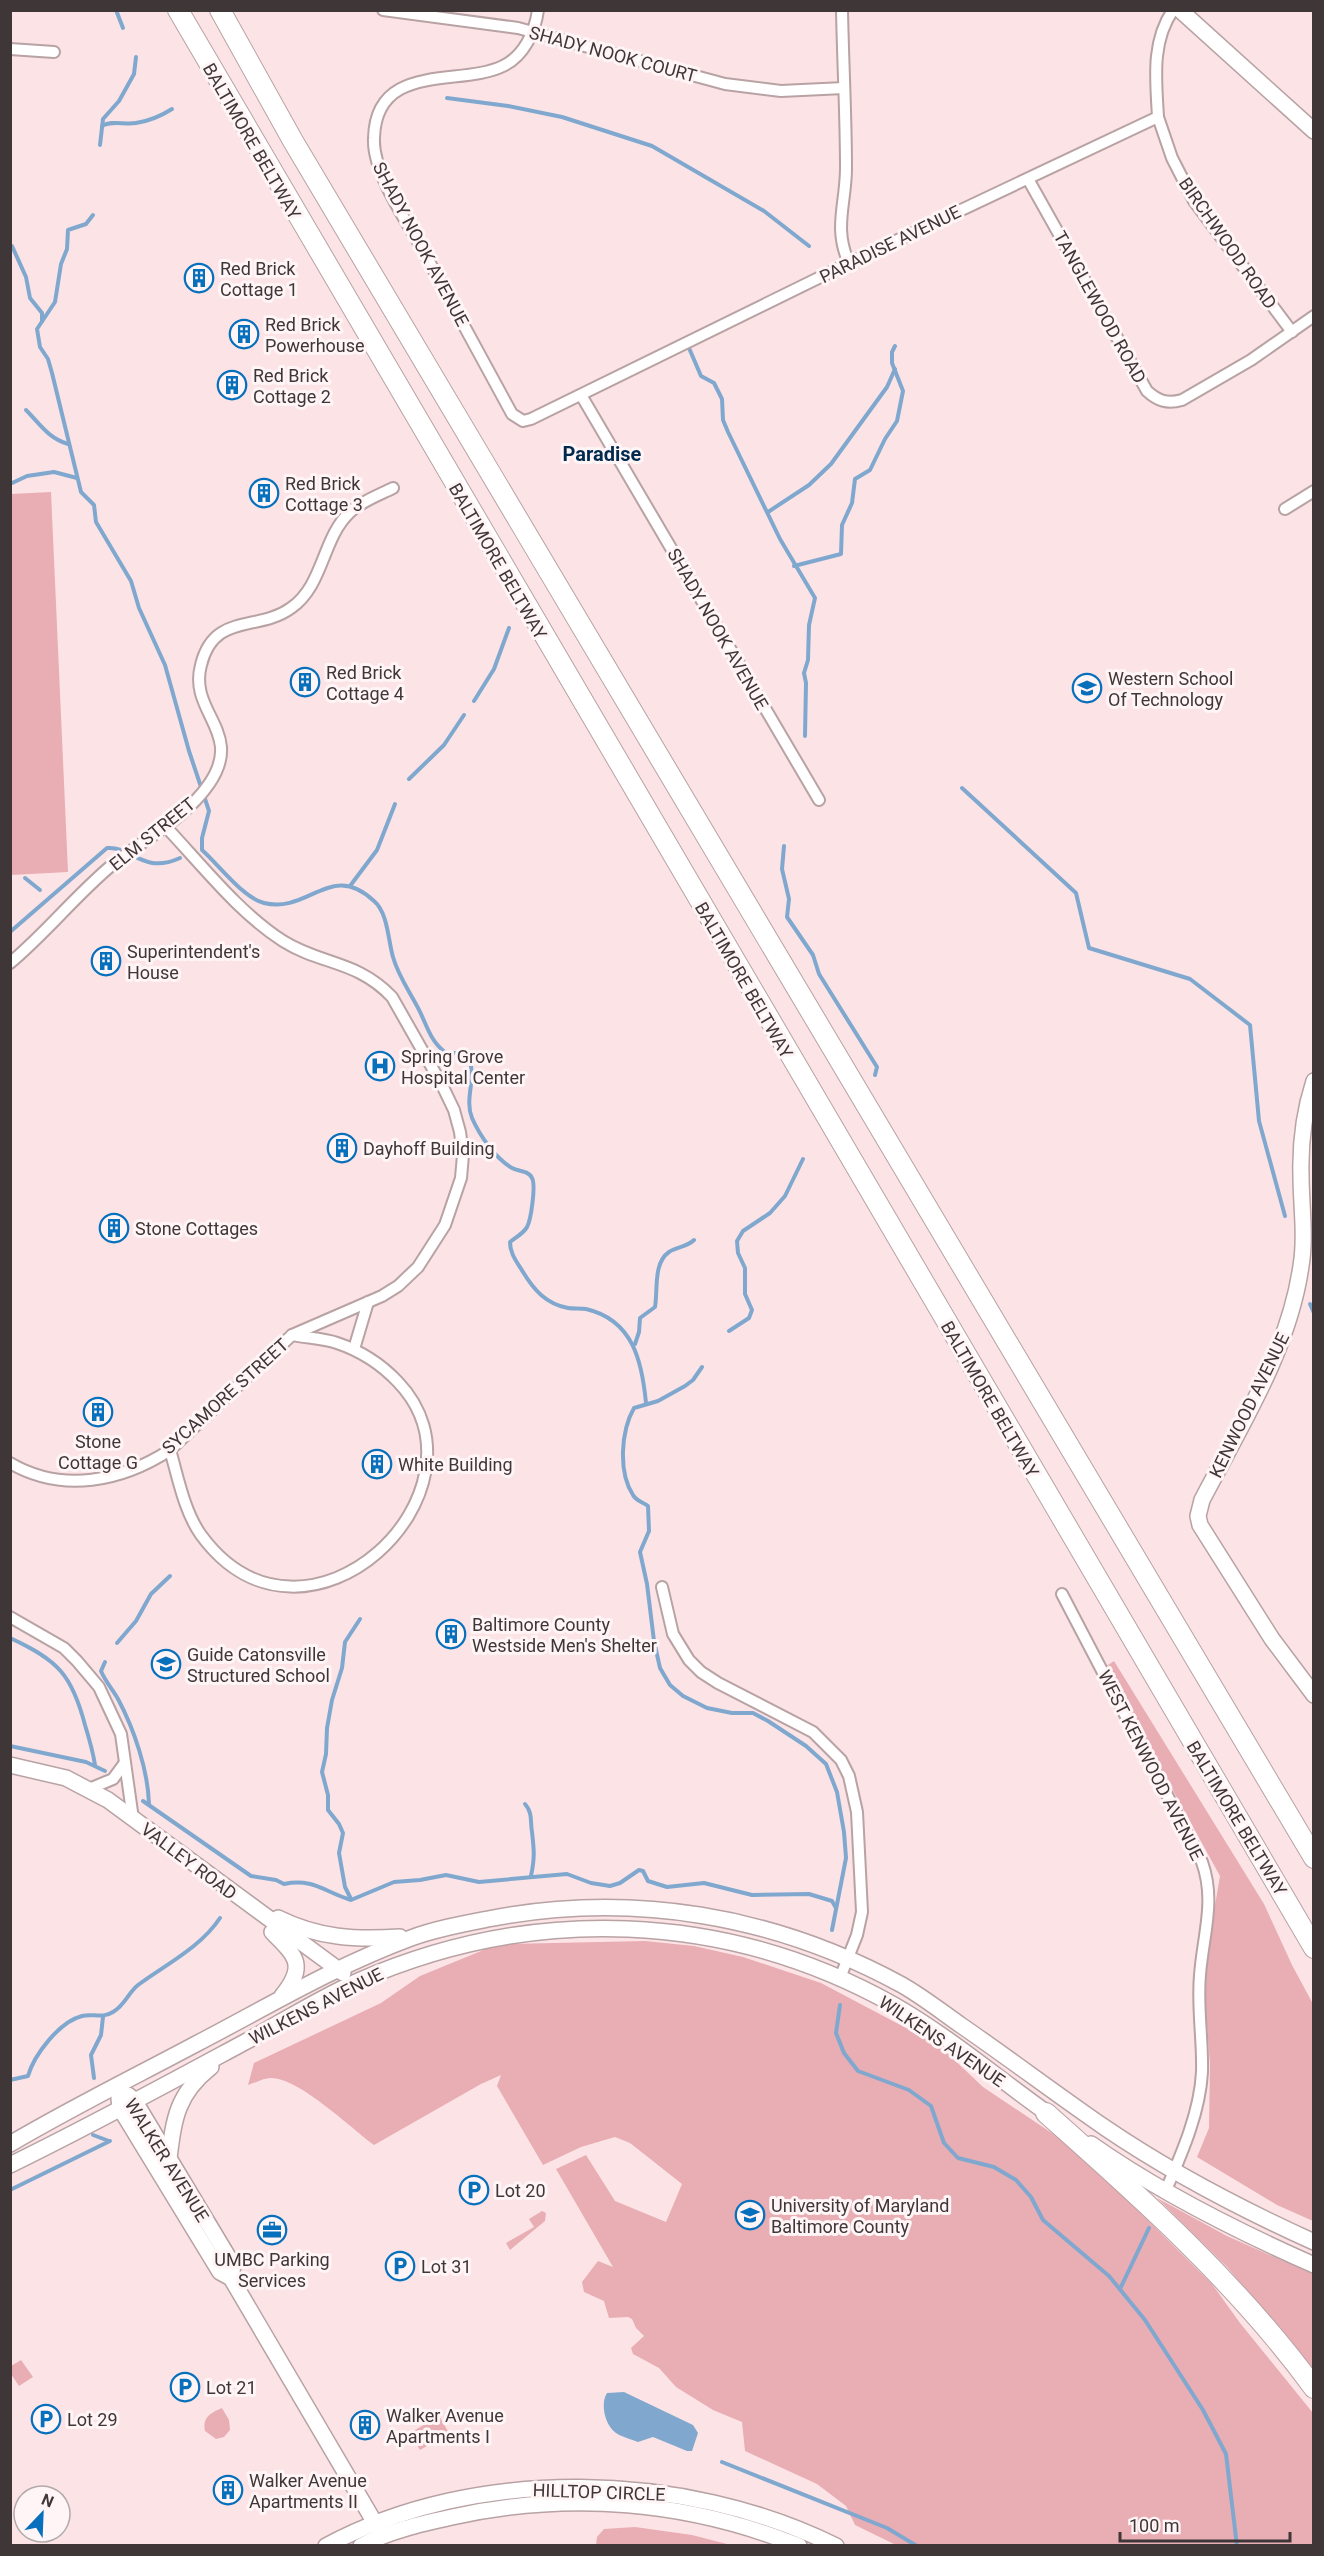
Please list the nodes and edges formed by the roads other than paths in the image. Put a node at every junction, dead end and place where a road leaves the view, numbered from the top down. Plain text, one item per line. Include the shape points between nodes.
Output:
1 (171, 10) edge
2 (177, 10) edge
3 (220, 10) edge
4 (236, 10) edge
5 (383, 10) edge
6 (538, 10) edge
7 (842, 10) edge
8 (1173, 10) edge
9 (1180, 10) edge
10 (532, 33) junction
11 (196, 45) junction
12 (10, 49) edge
13 (54, 52) dead end
14 (255, 73) junction
15 (844, 88) junction
16 (1158, 117) junction
17 (1314, 131) edge
18 (1028, 179) junction
19 (849, 263) junction
20 (1314, 316) edge
21 (1292, 332) junction
22 (581, 395) junction
23 (523, 421) joint
24 (393, 488) dead end
25 (1314, 490) edge
26 (1285, 509) dead end
27 (819, 800) dead end
28 (165, 826) junction
29 (10, 963) edge
30 (1314, 1081) edge
31 (368, 1302) junction
32 (292, 1335) junction
33 (354, 1349) junction
34 (170, 1450) junction
35 (10, 1464) edge
36 (662, 1587) dead end
37 (1062, 1594) dead end
38 (10, 1617) edge
39 (1208, 1682) junction
40 (1314, 1695) edge
41 (124, 1764) junction
42 (10, 1765) edge
43 (89, 1789) junction
44 (133, 1819) junction
45 (1314, 1836) edge
46 (1314, 1858) edge
47 (240, 1900) junction
48 (415, 1937) junction
49 (1314, 1948) edge
50 (848, 1959) junction
51 (336, 1969) junction
52 (840, 1978) junction
53 (355, 1982) junction
54 (279, 2000) junction
55 (238, 2046) junction
56 (117, 2086) junction
57 (134, 2100) junction
58 (120, 2108) junction
59 (1046, 2113) junction
60 (10, 2144) edge
61 (169, 2158) junction
62 (10, 2165) edge
63 (1174, 2171) junction
64 (1166, 2190) junction
65 (1314, 2242) edge
66 (1314, 2265) edge
67 (231, 2278) junction
68 (1314, 2388) edge
69 (381, 2534) edge
70 (326, 2546) edge
71 (361, 2546) edge
72 (799, 2546) edge
73 (836, 2546) edge

1 - 11 highway
2 - 11 highway, BALTIMORE BELTWAY
3 - 14 highway, BALTIMORE BELTWAY
4 - 14 highway
5 - 10 street, SHADY NOOK COURT
6 - 10 street, SHADY NOOK AVENUE
7 - 15 street
8 - 16 street via 1157,47
9 - 17 main road
10 - 15 street, SHADY NOOK COURT via 725,84 781,91
10 - 23 street, SHADY NOOK AVENUE via 525,48 503,67 432,78 398,91 380,111 374,138 375,154 395,199 512,414
11 - 49 highway, BALTIMORE BELTWAY
12 - 13 street
14 - 39 highway, BALTIMORE BELTWAY
15 - 19 street via 846,172 840,234
16 - 18 street, PARADISE AVENUE
16 - 21 street, BIRCHWOOD ROAD via 1172,158 1194,201
18 - 19 street, PARADISE AVENUE
18 - 21 street, TANGLEWOOD ROAD via 1153,397 1172,403 1182,400
19 - 22 street, PARADISE AVENUE
20 - 21 street, TANGLEWOOD ROAD
22 - 23 street, PARADISE AVENUE
22 - 27 street, SHADY NOOK AVENUE
24 - 28 street, ELM STREET via 348,513 312,584 291,608 225,629 206,649 198,690 222,746 217,770 198,798
25 - 26 street
28 - 29 street, ELM STREET via 131,849
28 - 31 street, SYCAMORE STREET via 238,903 284,942 344,964 381,985 402,1014 454,1110 463,1155 461,1178 445,1225 418,1267 398,1286
30 - 40 main road, KENWOOD AVENUE via 1301,1148 1302,1265 1289,1320 1266,1376 1202,1500 1198,1516 1272,1639
31 - 32 street, SYCAMORE STREET
31 - 33 street
32 - 33 street
32 - 34 street, SYCAMORE STREET
33 - 34 street via 379,1364 407,1391 417,1409 428,1451 420,1492 397,1533 380,1551 345,1574 302,1588 264,1581 241,1571 201,1534 190,1515
34 - 35 street, SYCAMORE STREET via 135,1470 88,1481 46,1477
36 - 50 street via 673,1634 689,1660 718,1683 813,1732 841,1760 849,1776 857,1812 861,1912
37 - 63 street, WEST KENWOOD AVENUE via 1208,1878 1210,1897 1199,1979 1202,2072 1196,2109
38 - 41 street via 64,1648 89,1674 115,1718
39 - 45 highway
39 - 46 highway, BALTIMORE BELTWAY
41 - 43 street via 112,1779
41 - 44 street
42 - 43 main road, VALLEY ROAD via 66,1778
43 - 44 main road, VALLEY ROAD
44 - 47 main road, VALLEY ROAD
47 - 48 main road via 292,1925 331,1937
47 - 51 main road, VALLEY ROAD
47 - 54 main road via 293,1953 295,1974
48 - 50 main road, WILKENS AVENUE via 462,1924 597,1906 695,1913 738,1921
48 - 51 main road, WILKENS AVENUE
50 - 52 street
50 - 63 main road, WILKENS AVENUE via 904,1986 1098,2123
51 - 53 main road, VALLEY ROAD
51 - 54 main road, WILKENS AVENUE
52 - 53 main road, WILKENS AVENUE via 733,1942 647,1929 597,1927 523,1933 469,1943
52 - 59 main road, WILKENS AVENUE via 927,2026
53 - 55 main road, WILKENS AVENUE
54 - 56 main road, WILKENS AVENUE
55 - 57 main road, WILKENS AVENUE
55 - 61 main road via 188,2089 174,2119
56 - 57 main road, WALKER AVENUE
56 - 58 main road, WALKER AVENUE
56 - 60 main road, WILKENS AVENUE
57 - 58 main road, WILKENS AVENUE
57 - 61 main road, WALKER AVENUE
58 - 62 main road, WILKENS AVENUE
58 - 67 main road, WALKER AVENUE via 220,2272
59 - 64 main road, WILKENS AVENUE
59 - 68 highway via 1211,2266
61 - 67 main road, WALKER AVENUE via 232,2265
63 - 64 street, WEST KENWOOD AVENUE
63 - 65 main road, WILKENS AVENUE
64 - 66 main road, WILKENS AVENUE
67 - 69 main road, WALKER AVENUE
69 - 70 main road, HILLTOP CIRCLE
69 - 71 main road, HILLTOP CIRCLE
69 - 72 main road, HILLTOP CIRCLE via 526,2504 602,2503 694,2513
69 - 73 main road, HILLTOP CIRCLE via 478,2496 525,2489 602,2489 697,2499 786,2524

